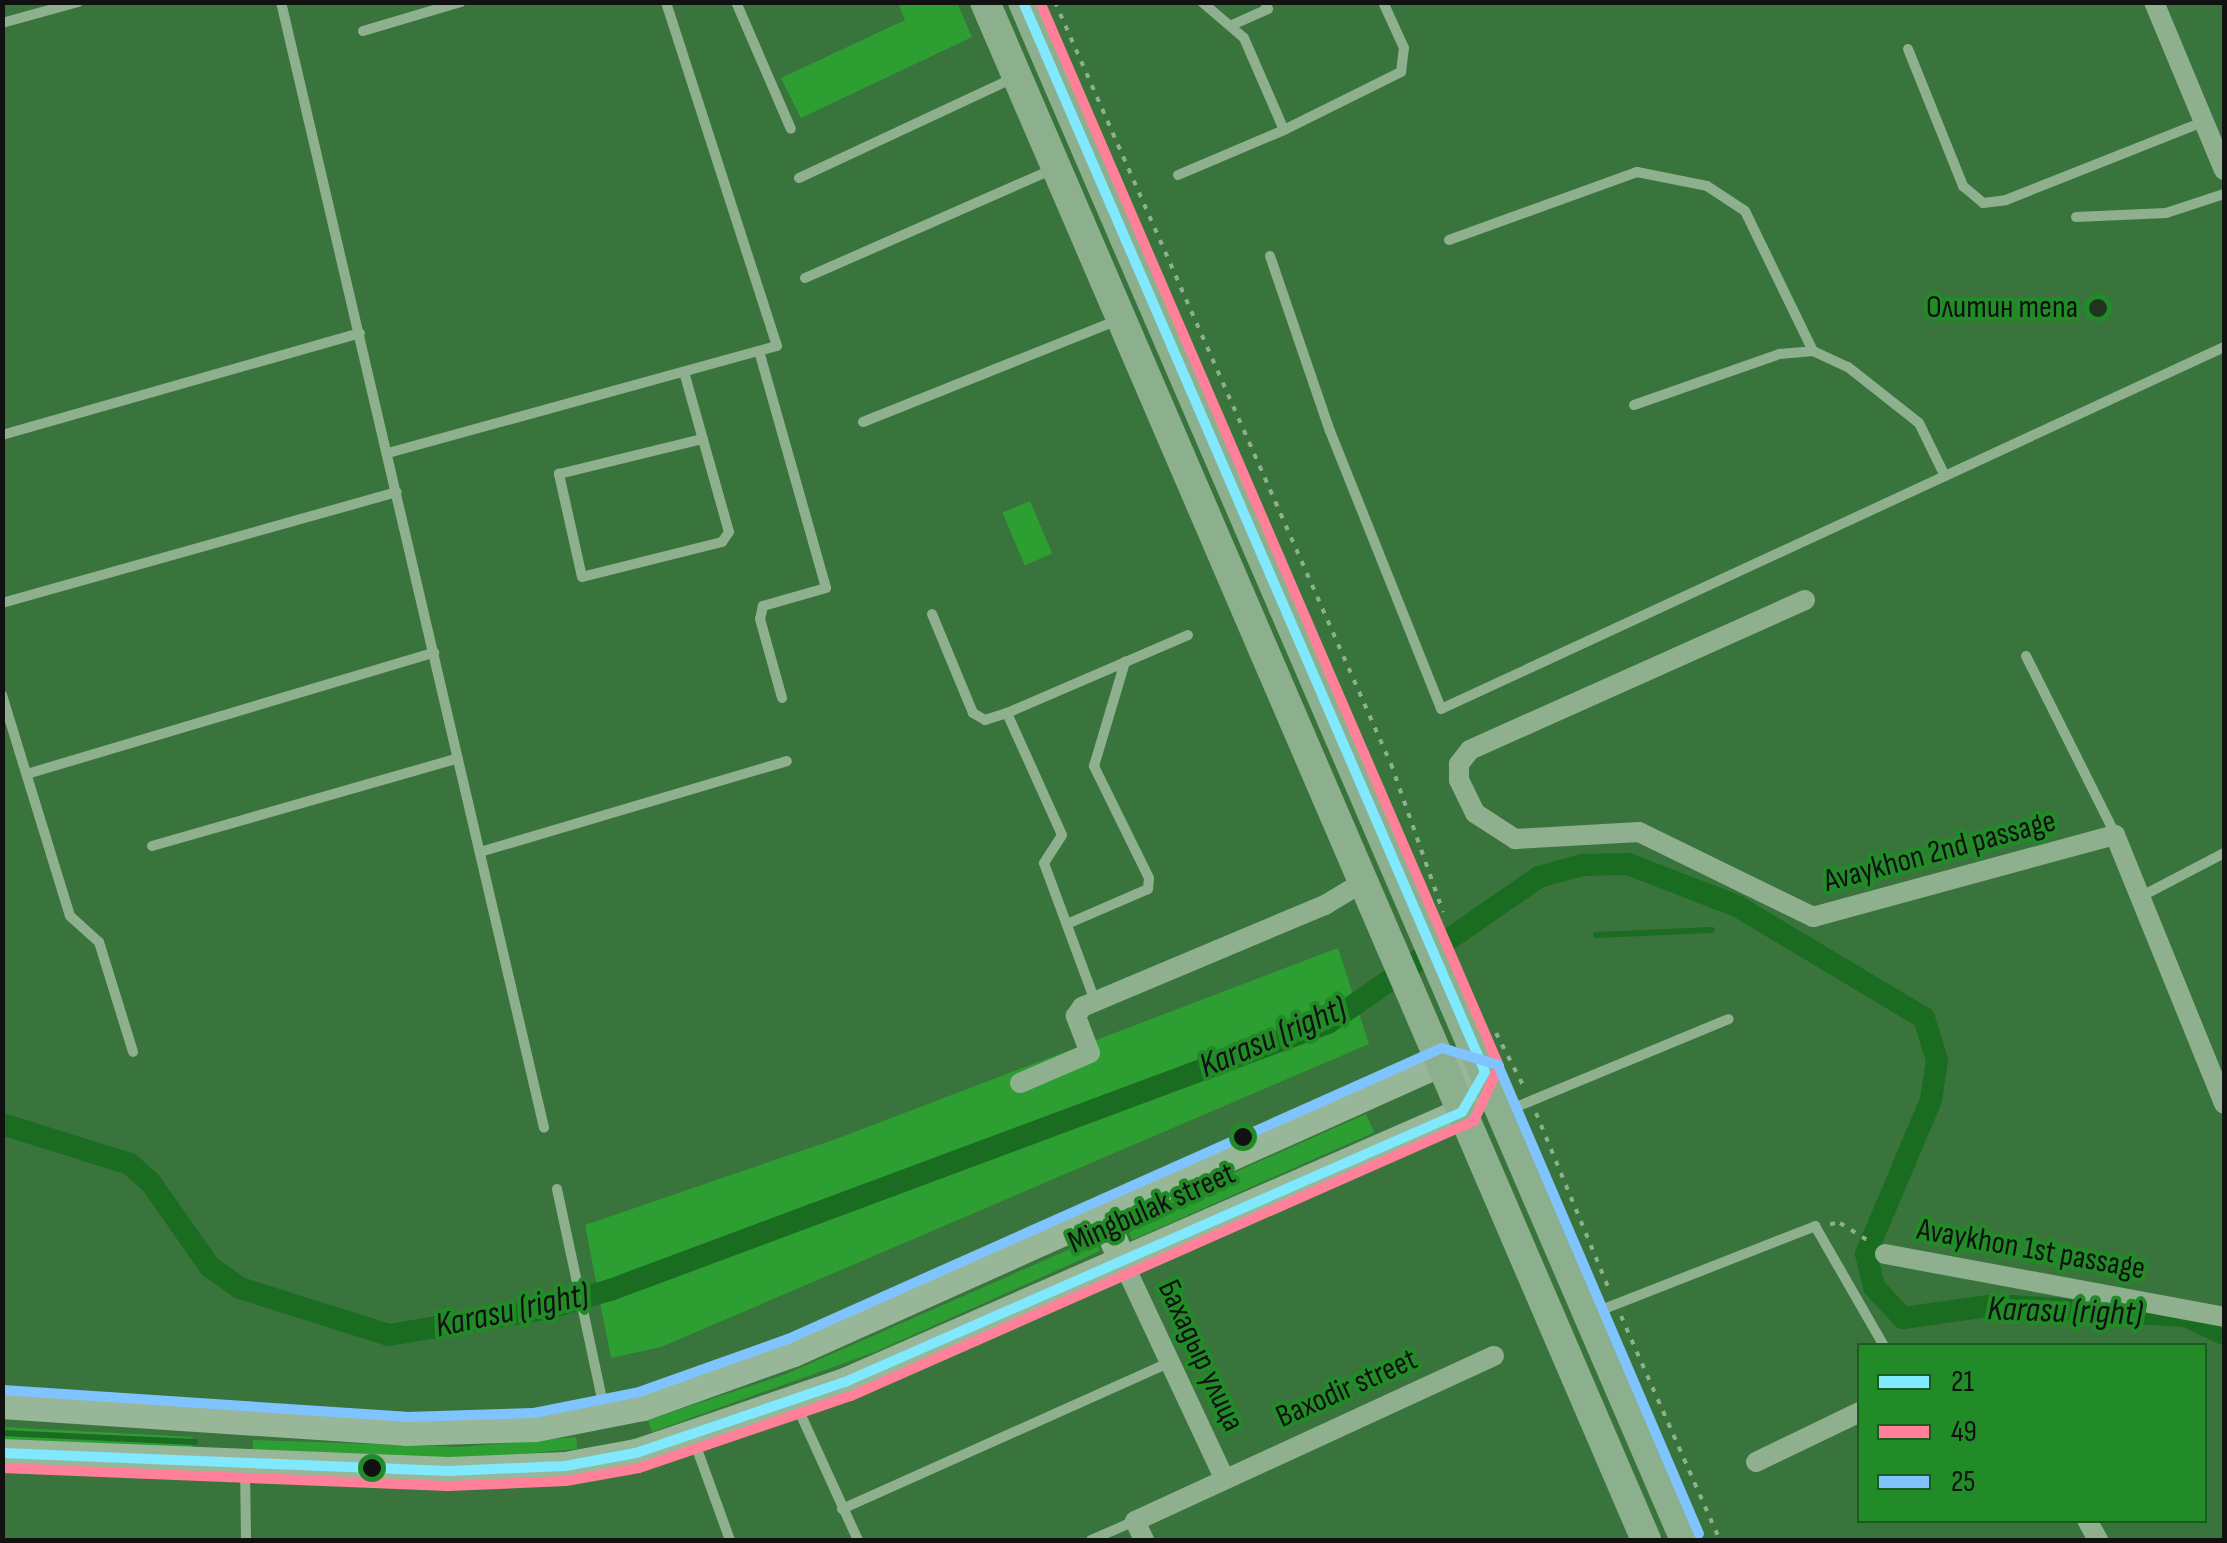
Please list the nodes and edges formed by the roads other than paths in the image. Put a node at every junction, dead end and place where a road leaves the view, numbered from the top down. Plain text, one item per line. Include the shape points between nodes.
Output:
1 (78, 2) edge
2 (281, 2) edge
3 (460, 2) edge
4 (666, 2) edge
5 (736, 2) edge
6 (985, 2) edge
7 (1023, 2) edge
8 (1202, 2) edge
9 (1265, 2) edge
10 (1384, 2) edge
11 (2154, 2) edge
12 (2, 23) edge
13 (1232, 24) junction
14 (363, 31) dead end
15 (1908, 49) dead end
16 (1017, 77) junction
17 (2204, 122) junction
18 (791, 129) dead end
19 (1284, 130) junction
20 (1056, 168) junction
21 (2224, 170) edge
22 (1178, 175) dead end
23 (799, 178) dead end
24 (2224, 194) edge
25 (2076, 217) dead end
26 (1448, 240) dead end
27 (1270, 256) dead end
28 (805, 278) dead end
29 (1121, 319) junction
30 (360, 333) junction
31 (2224, 347) edge
32 (758, 351) junction
33 (1813, 351) junction
34 (684, 372) junction
35 (1634, 405) dead end
36 (863, 422) dead end
37 (2, 435) edge
38 (703, 439) junction
39 (388, 453) junction
40 (1945, 476) junction
41 (397, 492) junction
42 (1804, 600) dead end
43 (2, 603) edge
44 (932, 614) dead end
45 (1188, 634) dead end
46 (434, 652) junction
47 (2026, 656) dead end
48 (1125, 662) junction
49 (2, 695) edge
50 (782, 698) dead end
51 (1007, 713) junction
52 (458, 758) junction
53 (788, 761) dead end
54 (27, 774) junction
55 (2116, 835) junction
56 (152, 846) dead end
57 (480, 852) junction
58 (2224, 854) edge
59 (1363, 882) junction
60 (2140, 897) junction
61 (1067, 924) junction
62 (1095, 1002) junction
63 (1730, 1018) dead end
64 (133, 1052) dead end
65 (1440, 1063) junction
66 (1485, 1072) junction
67 (1020, 1082) dead end
68 (2224, 1104) edge
69 (1462, 1112) junction
70 (1502, 1113) junction
71 (544, 1128) dead end
72 (556, 1189) dead end
73 (1103, 1215) junction
74 (1880, 1250) road end
75 (1122, 1260) junction
76 (1602, 1310) junction
77 (2224, 1318) edge
78 (1882, 1343) edge
79 (1494, 1356) dead end
80 (1171, 1362) junction
81 (795, 1402) junction
82 (2, 1405) edge
83 (1857, 1413) edge
84 (606, 1415) junction
85 (230, 1424) junction
86 (693, 1437) junction
87 (2, 1453) edge
88 (616, 1458) junction
89 (1756, 1462) dead end
90 (237, 1466) junction
91 (1223, 1476) junction
92 (842, 1509) junction
93 (1139, 1531) edge
94 (246, 1540) edge
95 (730, 1540) edge
96 (858, 1540) edge
97 (1092, 1540) edge
98 (1646, 1540) edge
99 (1685, 1540) edge

1 - 12 lane
2 - 30 lane
3 - 14 lane
4 - 32 lane via 763,294 776,346
5 - 18 lane
6 - 16 main road
7 - 66 main road via 1431,924 1444,978
8 - 13 lane
9 - 13 lane via 1268,10
10 - 19 lane via 1404,48 1401,72
11 - 17 street
13 - 19 lane via 1270,87
15 - 17 lane via 1964,186 1983,202 2006,200
16 - 20 main road
16 - 23 lane
17 - 21 street
19 - 22 lane
20 - 28 lane
20 - 29 main road
24 - 25 lane via 2166,213
26 - 33 lane via 1637,172 1707,186 1745,211
27 - 40 lane via 1330,431 1441,709
29 - 36 lane
29 - 59 main road
30 - 37 lane
30 - 39 lane
31 - 40 lane
32 - 34 lane
32 - 50 lane via 826,588 763,606 760,619
33 - 35 lane via 1780,354
33 - 40 lane via 1848,366 1919,424
34 - 38 lane
34 - 39 lane
38 - 38 lane via 729,532 722,542 582,577 559,474
39 - 41 lane
41 - 43 lane
41 - 46 lane
42 - 55 street, Avaykhon 2nd passage via 1470,750 1459,764 1460,780 1475,813 1515,840 1639,832 1814,917
44 - 51 lane via 973,713 986,720
45 - 48 lane
46 - 52 lane
46 - 54 lane
47 - 55 lane
48 - 51 lane
48 - 61 lane via 1094,766 1149,878 1148,889
49 - 54 lane
51 - 61 lane via 1062,834 1044,862
52 - 56 lane
52 - 57 lane
53 - 57 lane
54 - 64 lane via 70,916 99,942
55 - 60 street
57 - 71 lane
58 - 60 lane
59 - 62 street via 1325,905
59 - 65 main road
60 - 68 street
61 - 62 lane
62 - 67 street via 1076,1016 1090,1053
63 - 70 lane
65 - 66 main road
65 - 69 main road
65 - 73 main road, Mingbulak street
66 - 69 main road
66 - 70 main road
69 - 75 main road, Mingbulak street
69 - 98 main road
70 - 76 main road
72 - 84 lane
73 - 75 main road
73 - 84 main road, Mingbulak street via 764,1366
74 - 77 street, Avaykhon 1st passage
75 - 80 street, Бахадыр улица
75 - 81 main road, Mingbulak street
76 - 78 lane via 1816,1226
76 - 99 main road
79 - 91 street, Baxodir street
80 - 91 street, Бахадыр улица
80 - 92 lane
81 - 86 main road, Mingbulak street
81 - 92 lane
82 - 85 main road, Mingbulak street
83 - 89 street
84 - 85 main road, Mingbulak street via 492,1431
84 - 88 main road
85 - 90 main road
86 - 88 main road, Mingbulak street
86 - 95 lane
87 - 90 main road, Mingbulak street
88 - 90 main road, Mingbulak street via 483,1471
90 - 94 lane
91 - 93 street, Бахадыр улица
92 - 96 lane
93 - 97 lane

